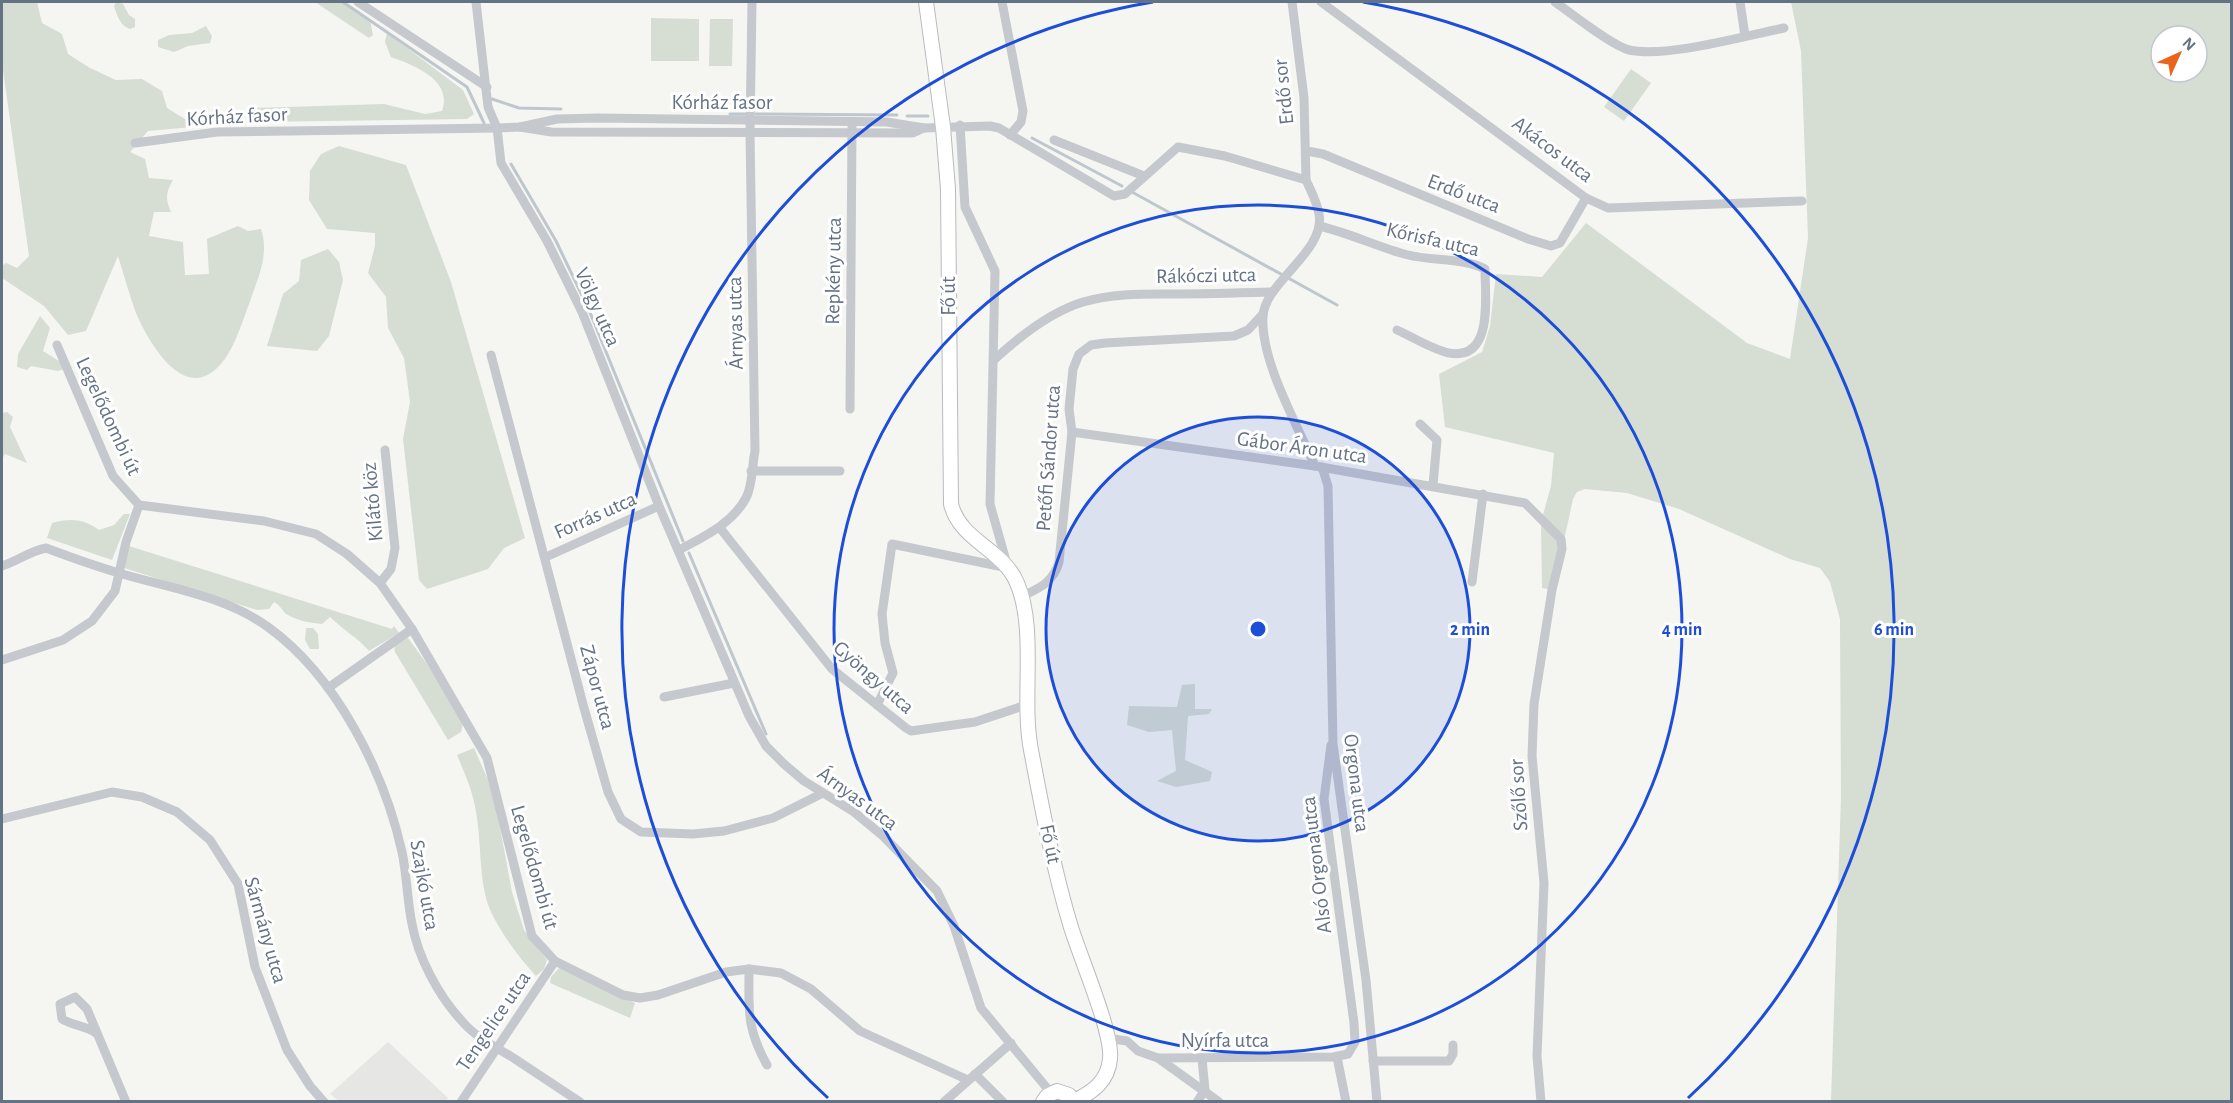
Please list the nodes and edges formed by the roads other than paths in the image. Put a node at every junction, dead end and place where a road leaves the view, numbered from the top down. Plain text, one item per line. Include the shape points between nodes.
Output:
1 (358, 2) edge
2 (476, 2) edge
3 (752, 2) edge
4 (926, 2) edge
5 (1002, 2) edge
6 (1292, 2) edge
7 (1321, 2) edge
8 (1556, 2) edge
9 (1740, 2) edge
10 (1784, 28) dead end
11 (1746, 36) junction
12 (487, 87) junction
13 (750, 121) junction
14 (852, 121) junction
15 (579, 124) junction
16 (960, 125) junction
17 (944, 127) junction
18 (497, 128) junction
19 (924, 128) junction
20 (853, 132) junction
21 (750, 133) junction
22 (1010, 135) junction
23 (1054, 140) dead end
24 (135, 143) dead end
25 (1306, 150) junction
26 (1144, 177) junction
27 (1306, 180) junction
28 (1586, 198) junction
29 (1802, 201) dead end
30 (1319, 226) junction
31 (1273, 292) junction
32 (1263, 314) junction
33 (1397, 330) dead end
34 (57, 345) dead end
35 (491, 355) dead end
36 (995, 359) junction
37 (850, 410) dead end
38 (1420, 424) dead end
39 (1072, 432) junction
40 (385, 450) dead end
41 (1318, 466) junction
42 (751, 471) junction
43 (840, 471) dead end
44 (1433, 484) junction
45 (1483, 494) junction
46 (1525, 503) joint
47 (139, 505) junction
48 (659, 506) junction
49 (720, 528) junction
50 (679, 550) junction
51 (546, 557) junction
52 (2, 566) edge
53 (1008, 568) junction
54 (118, 573) junction
55 (1472, 582) dead end
56 (380, 583) junction
57 (1021, 597) junction
58 (412, 628) junction
59 (2, 660) edge
60 (734, 682) junction
61 (328, 688) junction
62 (664, 697) dead end
63 (877, 705) junction
64 (1026, 705) junction
65 (1333, 744) junction
66 (823, 794) junction
67 (2, 819) edge
68 (555, 962) junction
69 (749, 969) junction
70 (96, 1033) dead end
71 (1107, 1038) junction
72 (1011, 1043) junction
73 (1453, 1045) dead end
74 (496, 1048) junction
75 (1348, 1054) joint
76 (1337, 1057) junction
77 (1158, 1058) junction
78 (1202, 1059) junction
79 (1373, 1061) junction
80 (766, 1065) dead end
81 (972, 1077) junction
82 (1205, 1090) junction
83 (1047, 1097) edge
84 (126, 1101) edge
85 (324, 1101) edge
86 (461, 1101) edge
87 (580, 1101) edge
88 (944, 1101) edge
89 (1003, 1101) edge
90 (1074, 1101) edge
91 (1197, 1101) edge
92 (1219, 1101) edge
93 (1346, 1101) edge
94 (1377, 1101) edge
95 (1540, 1101) edge

1 - 12 street
2 - 12 street, Völgy utca
3 - 13 street, Árnyas utca
4 - 17 main road, Fő út
5 - 22 street via 1023,111 1022,122
6 - 25 street, Erdő sor
7 - 28 street, Akácos utca
8 - 11 street via 1627,49 1651,51
9 - 11 street
10 - 11 street
12 - 18 street, Völgy utca via 488,107
13 - 14 street, Kórház fasor
13 - 15 street, Kórház fasor
13 - 21 street, Árnyas utca
14 - 19 street, Kórház fasor via 905,123
14 - 20 street, Repkény utca
15 - 18 street, Kórház fasor via 557,119
15 - 21 street, Kórház fasor
16 - 17 street
16 - 22 street via 990,126
16 - 36 street, Fő út via 965,207 995,271
17 - 19 street, Kórház fasor
17 - 53 main road, Fő út via 951,504 962,528
18 - 24 street, Kórház fasor via 217,132
18 - 48 street, Völgy utca via 501,163 547,240 582,312
19 - 20 street, Kórház fasor via 913,133
20 - 21 street, Kórház fasor
20 - 37 street, Repkény utca
21 - 42 street, Árnyas utca via 755,451
22 - 26 street via 1114,196 1125,195
23 - 26 street
25 - 27 street, Erdő sor
25 - 28 street, Erdő utca via 1551,246 1560,243
26 - 27 street via 1178,147 1225,156
27 - 30 street via 1320,216
28 - 29 street, Akácos utca via 1608,208
30 - 31 street, Rákóczi utca via 1300,262
30 - 33 street, Kőrisfa utca via 1409,255 1475,263 1485,269 1482,336 1475,347 1462,354 1447,353
31 - 32 street, Petőfi Sándor utca
31 - 36 street, Rákóczi utca via 1094,299 1061,310 1014,341
32 - 39 street, Petőfi Sándor utca via 1248,330 1234,336 1091,345 1079,354 1072,369
32 - 41 street, Petőfi Sándor utca via 1267,357
34 - 47 street, Legelődombi út via 113,476
35 - 51 street, Zápor utca
36 - 53 street, Fő út via 990,504
38 - 44 street via 1437,440
39 - 41 street, Gábor Áron utca
39 - 57 street, Petőfi Sándor utca via 1056,573 1048,583
40 - 56 street, Kilátó köz via 395,548 391,569
41 - 44 street, Gábor Áron utca
41 - 65 street, Orgona utca via 1328,486
42 - 43 street
42 - 49 street, Árnyas utca via 747,496
44 - 45 street, Gábor Áron utca
45 - 46 street, Gábor Áron utca
45 - 55 street
46 - 95 street, Szőlő sor via 1561,539 1562,549 1534,704 1532,756 1544,883 1537,1056
47 - 54 street
47 - 56 street, Legelődombi út via 264,521 316,534
48 - 50 street, Árnyas utca
48 - 51 street, Forrás utca
49 - 50 street, Árnyas utca
49 - 63 street, Gyöngy utca via 832,669
50 - 60 street, Árnyas utca
51 - 66 street, Zápor utca via 608,792 621,819 629,826 641,832 665,834 724,831 773,819
52 - 54 street via 46,548
53 - 57 main road, Fő út
53 - 63 street via 892,544 882,614 893,673
54 - 59 street via 115,591 92,621 63,640
54 - 61 street via 192,592 246,614 295,651
56 - 58 street, Legelődombi út
57 - 64 main road, Fő út via 1026,625
58 - 61 street
58 - 68 street, Legelődombi út via 487,758 532,936
60 - 62 street
60 - 66 street, Árnyas utca via 766,746
61 - 74 street, Szajkó utca via 371,760 390,805 403,855 412,926 434,979 461,1020
63 - 64 street, Gyöngy utca via 911,731 975,722
64 - 71 main road, Fő út via 1060,887
65 - 75 street, Alsó Orgona utca via 1329,747 1324,799 1354,1023 1355,1042
65 - 79 street, Orgona utca via 1366,980
66 - 72 street, Árnyas utca via 854,812 883,836 937,891 954,926 981,1008
67 - 85 street, Sármány utca via 112,792 141,797 177,812 210,840 238,884 255,967 279,1032 310,1086
68 - 69 street, Legelődombi út via 623,995 640,998 658,996 726,972
68 - 74 street, Tengelice utca
69 - 80 street via 748,1014 754,1041
69 - 81 street, Legelődombi út via 781,973 812,989 860,1031
70 - 84 street
71 - 77 street, Nyírfa utca via 1127,1041 1138,1051
71 - 90 main road, Fő út via 1107,1074 1099,1086
72 - 81 street
72 - 83 street, Árnyas utca
73 - 79 street via 1449,1061
74 - 86 street, Tengelice utca
74 - 87 street, Szajkó utca
75 - 76 street, Nyírfa utca
76 - 78 street, Nyírfa utca
76 - 93 street
77 - 78 street, Nyírfa utca
77 - 82 street
78 - 82 street
79 - 94 street, Orgona utca
81 - 88 street
81 - 89 street, Legelődombi út
82 - 91 street
82 - 92 street
83 - 90 main road via 1064,1092

